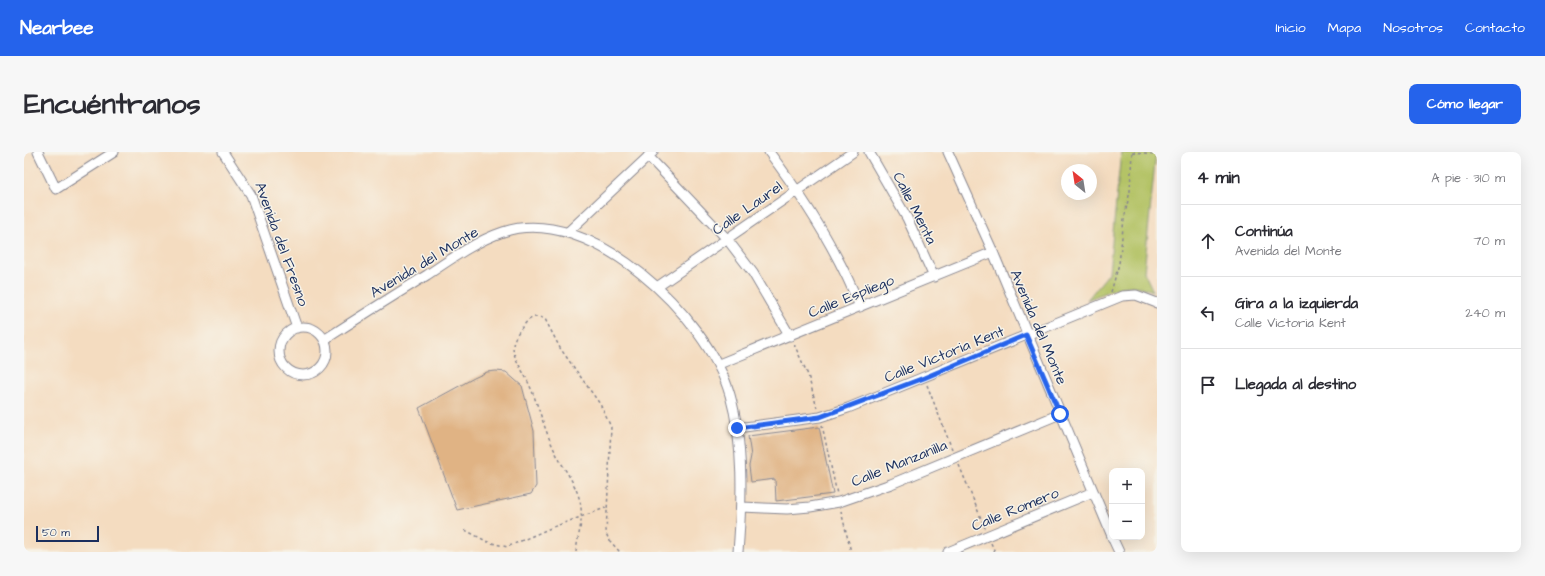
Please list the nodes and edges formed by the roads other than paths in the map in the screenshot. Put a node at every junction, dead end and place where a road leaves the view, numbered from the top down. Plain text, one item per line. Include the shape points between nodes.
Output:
1 (38, 152) edge
2 (114, 152) edge
3 (224, 152) edge
4 (768, 152) edge
5 (853, 152) edge
6 (869, 152) edge
7 (948, 152) edge
8 (650, 154) edge
9 (797, 191) junction
10 (568, 232) junction
11 (727, 239) junction
12 (993, 252) junction
13 (934, 277) junction
14 (657, 287) junction
15 (1157, 302) edge
16 (860, 307) junction
17 (297, 328) junction
18 (1026, 335) junction
19 (790, 336) junction
20 (324, 340) junction
21 (719, 364) junction
22 (1060, 414) junction
23 (737, 428) junction
24 (1094, 492) junction
25 (742, 506) junction
26 (1109, 530) edge
27 (1113, 540) edge
28 (738, 552) edge
29 (948, 552) edge
30 (1118, 552) edge

1 - 2 street via 56,189
3 - 17 street, Avenida del Fresno via 251,194
4 - 9 street
5 - 9 street, Calle Laurel
6 - 13 street, Calle Menta via 907,218
7 - 12 street, Avenida del Monte
8 - 10 street
8 - 11 street
9 - 11 street, Calle Laurel
9 - 16 street via 834,251
10 - 14 street, Avenida del Monte via 621,260
10 - 20 street, Avenida del Monte via 535,228 504,232 468,248
11 - 14 street, Calle Laurel
11 - 19 street via 756,279
12 - 13 street, Calle Espliego
12 - 18 street, Avenida del Monte
13 - 16 street, Calle Espliego
14 - 21 street, Avenida del Monte via 704,340
15 - 18 street, Calle Victoria Kent via 1136,295 1122,296
16 - 19 street, Calle Espliego
17 - 20 street via 313,329
17 - 20 street via 285,336 279,349 282,363 292,372 305,375 319,370 327,356
18 - 22 street, Avenida del Monte
18 - 23 street, Calle Victoria Kent via 820,417
19 - 21 street, Calle Espliego
21 - 23 street, Avenida del Monte via 730,395
22 - 24 street, Avenida del Monte
22 - 25 street, Calle Manzanilla via 891,484 839,502 786,509
23 - 25 street, Avenida del Monte
24 - 26 street, Avenida del Monte
24 - 29 street, Calle Romero
25 - 28 street, Avenida del Monte
27 - 30 street, Avenida del Monte

